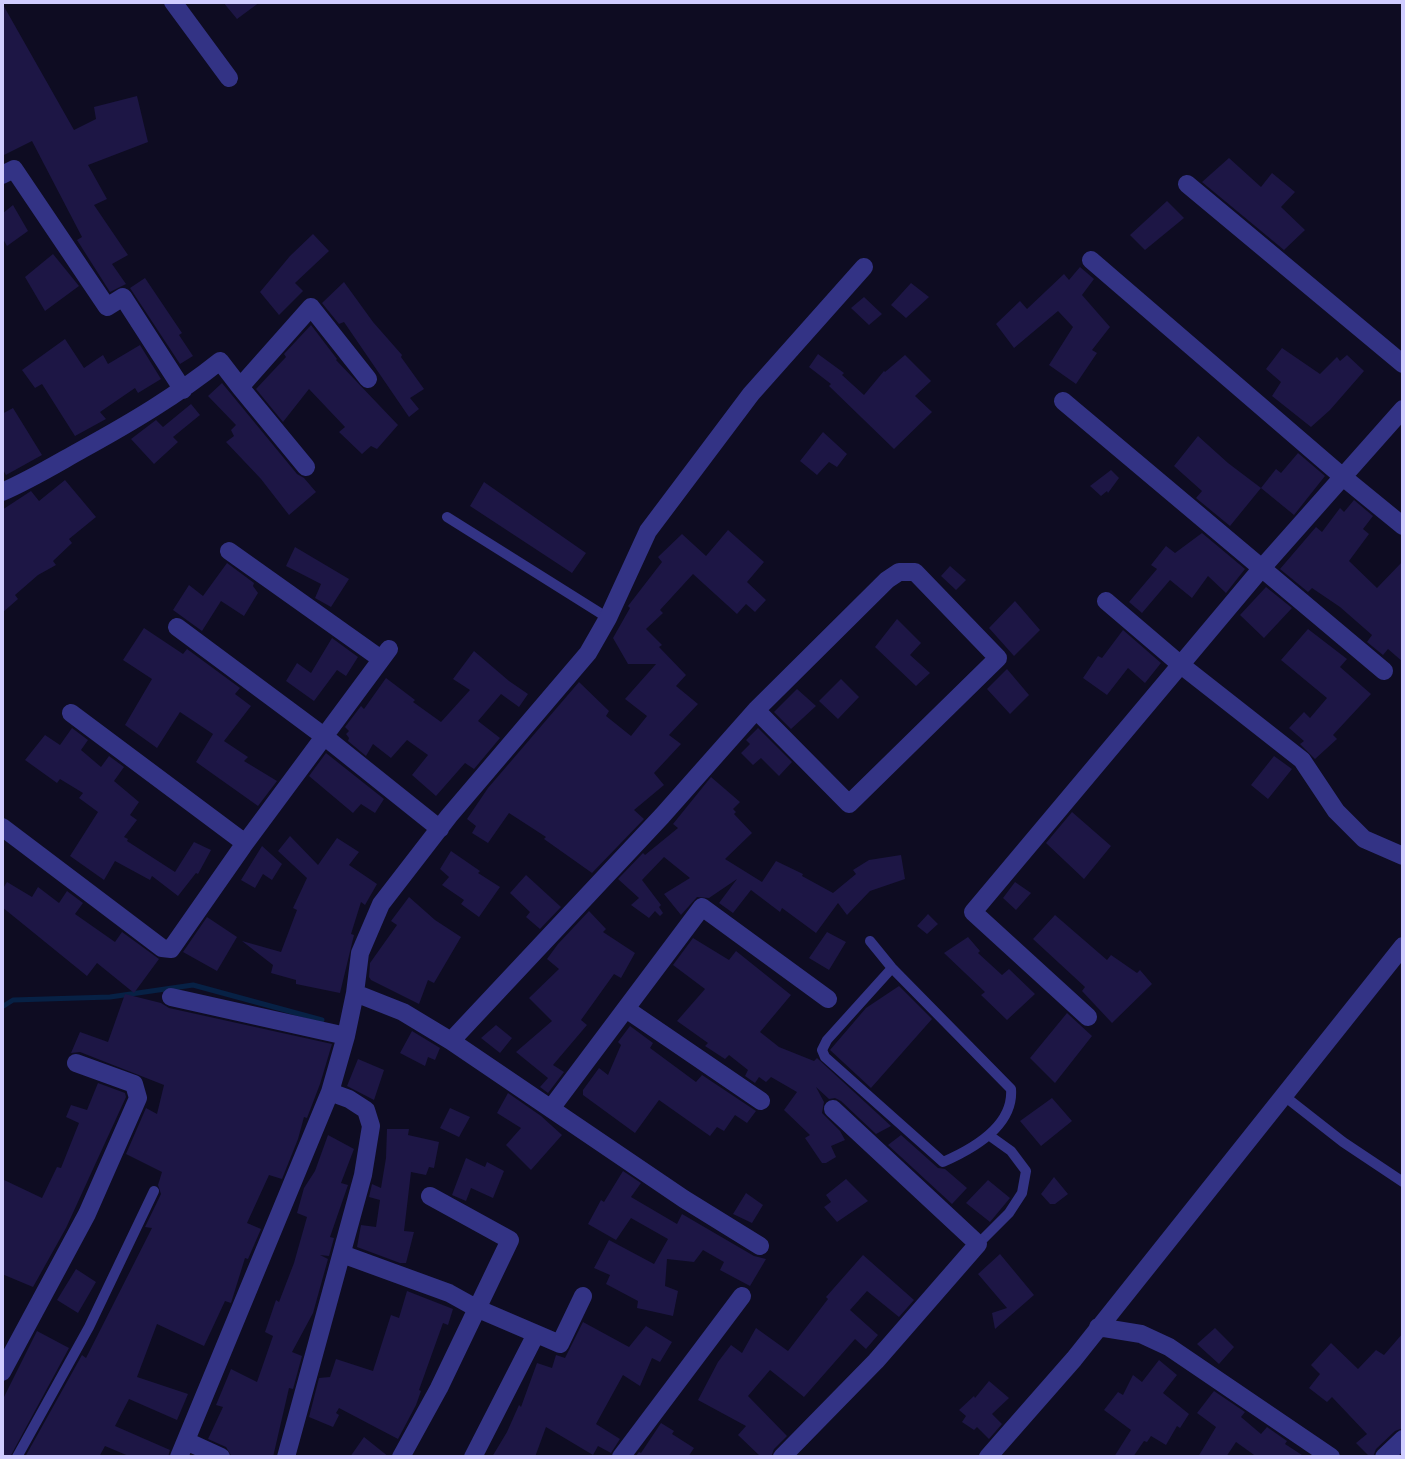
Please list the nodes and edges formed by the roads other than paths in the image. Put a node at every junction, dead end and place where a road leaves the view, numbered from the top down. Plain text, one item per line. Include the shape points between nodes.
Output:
1 (173, 2) edge
2 (229, 78) dead end
3 (2, 175) edge
4 (1187, 184) dead end
5 (1091, 260) dead end
6 (864, 267) dead end
7 (1403, 364) edge
8 (368, 379) dead end
9 (240, 387) junction
10 (183, 390) junction
11 (1063, 401) dead end
12 (1403, 408) edge
13 (306, 467) dead end
14 (1343, 477) junction
15 (2, 492) edge
16 (447, 517) dead end
17 (1403, 526) edge
18 (229, 551) dead end
19 (1261, 569) junction
20 (1107, 601) dead end
21 (608, 618) junction
22 (177, 627) dead end
23 (1181, 665) junction
24 (1384, 671) dead end
25 (756, 710) junction
26 (71, 713) dead end
27 (325, 737) junction
28 (2, 827) edge
29 (440, 829) junction
30 (245, 843) junction
31 (1403, 856) edge
32 (870, 941) dead end
33 (1403, 946) edge
34 (892, 968) junction
35 (355, 993) junction
36 (171, 997) dead end
37 (828, 999) dead end
38 (626, 1009) junction
39 (1088, 1017) dead end
40 (346, 1036) junction
41 (451, 1041) junction
42 (76, 1063) dead end
43 (330, 1092) junction
44 (1283, 1095) junction
45 (761, 1101) dead end
46 (552, 1107) junction
47 (833, 1109) dead end
48 (990, 1136) junction
49 (1403, 1182) edge
50 (154, 1191) dead end
51 (430, 1196) dead end
52 (978, 1244) junction
53 (760, 1246) dead end
54 (342, 1254) junction
55 (583, 1296) dead end
56 (742, 1296) dead end
57 (475, 1308) junction
58 (1098, 1327) junction
59 (536, 1334) junction
60 (2, 1372) edge
61 (1403, 1439) edge
62 (183, 1449) edge
63 (17, 1457) edge
64 (221, 1457) edge
65 (286, 1457) edge
66 (401, 1457) edge
67 (474, 1457) edge
68 (621, 1457) edge
69 (782, 1457) edge
70 (988, 1457) edge
71 (1331, 1457) edge
72 (1384, 1457) edge

1 - 2 street
3 - 10 street via 13,169 107,307 123,297
4 - 7 street
5 - 14 street
6 - 21 street via 751,394 648,531
8 - 9 street via 312,307
9 - 10 street via 220,361
9 - 13 street
10 - 15 street
11 - 19 street
12 - 14 street
14 - 17 street
14 - 19 street
16 - 21 lane
18 - 27 street via 385,654
19 - 23 street
19 - 24 street
20 - 23 street
21 - 29 street via 587,653
22 - 27 street
23 - 31 street via 1302,760 1336,811 1364,839
23 - 39 street via 973,912
25 - 25 street via 849,804 998,658 915,572 899,572
25 - 41 street
26 - 30 street
27 - 29 street
27 - 30 street
28 - 30 street via 162,948 171,950
29 - 35 street via 381,904 360,953
32 - 34 lane
33 - 44 street
34 - 48 lane via 1012,1089 1012,1101
34 - 48 lane via 827,1040 822,1050 825,1057 943,1162
35 - 40 street
35 - 41 street via 403,1012
36 - 40 street
37 - 38 street via 702,907
38 - 45 street
38 - 46 street
40 - 43 street
41 - 46 street
42 - 60 street via 134,1084 138,1098 87,1214
43 - 54 street via 366,1110 371,1126
43 - 62 street
44 - 49 lane
44 - 58 street
46 - 53 street
47 - 52 street
48 - 52 lane via 1011,1151 1026,1171 1022,1193 1009,1213
50 - 63 lane via 89,1326
51 - 57 street via 510,1240
52 - 69 street via 876,1361
54 - 57 street via 449,1293
54 - 65 street
55 - 59 street via 560,1344
56 - 68 street
57 - 59 street
57 - 66 street
58 - 70 street
58 - 71 street via 1141,1334 1169,1347
59 - 67 street
61 - 72 street
62 - 64 street

